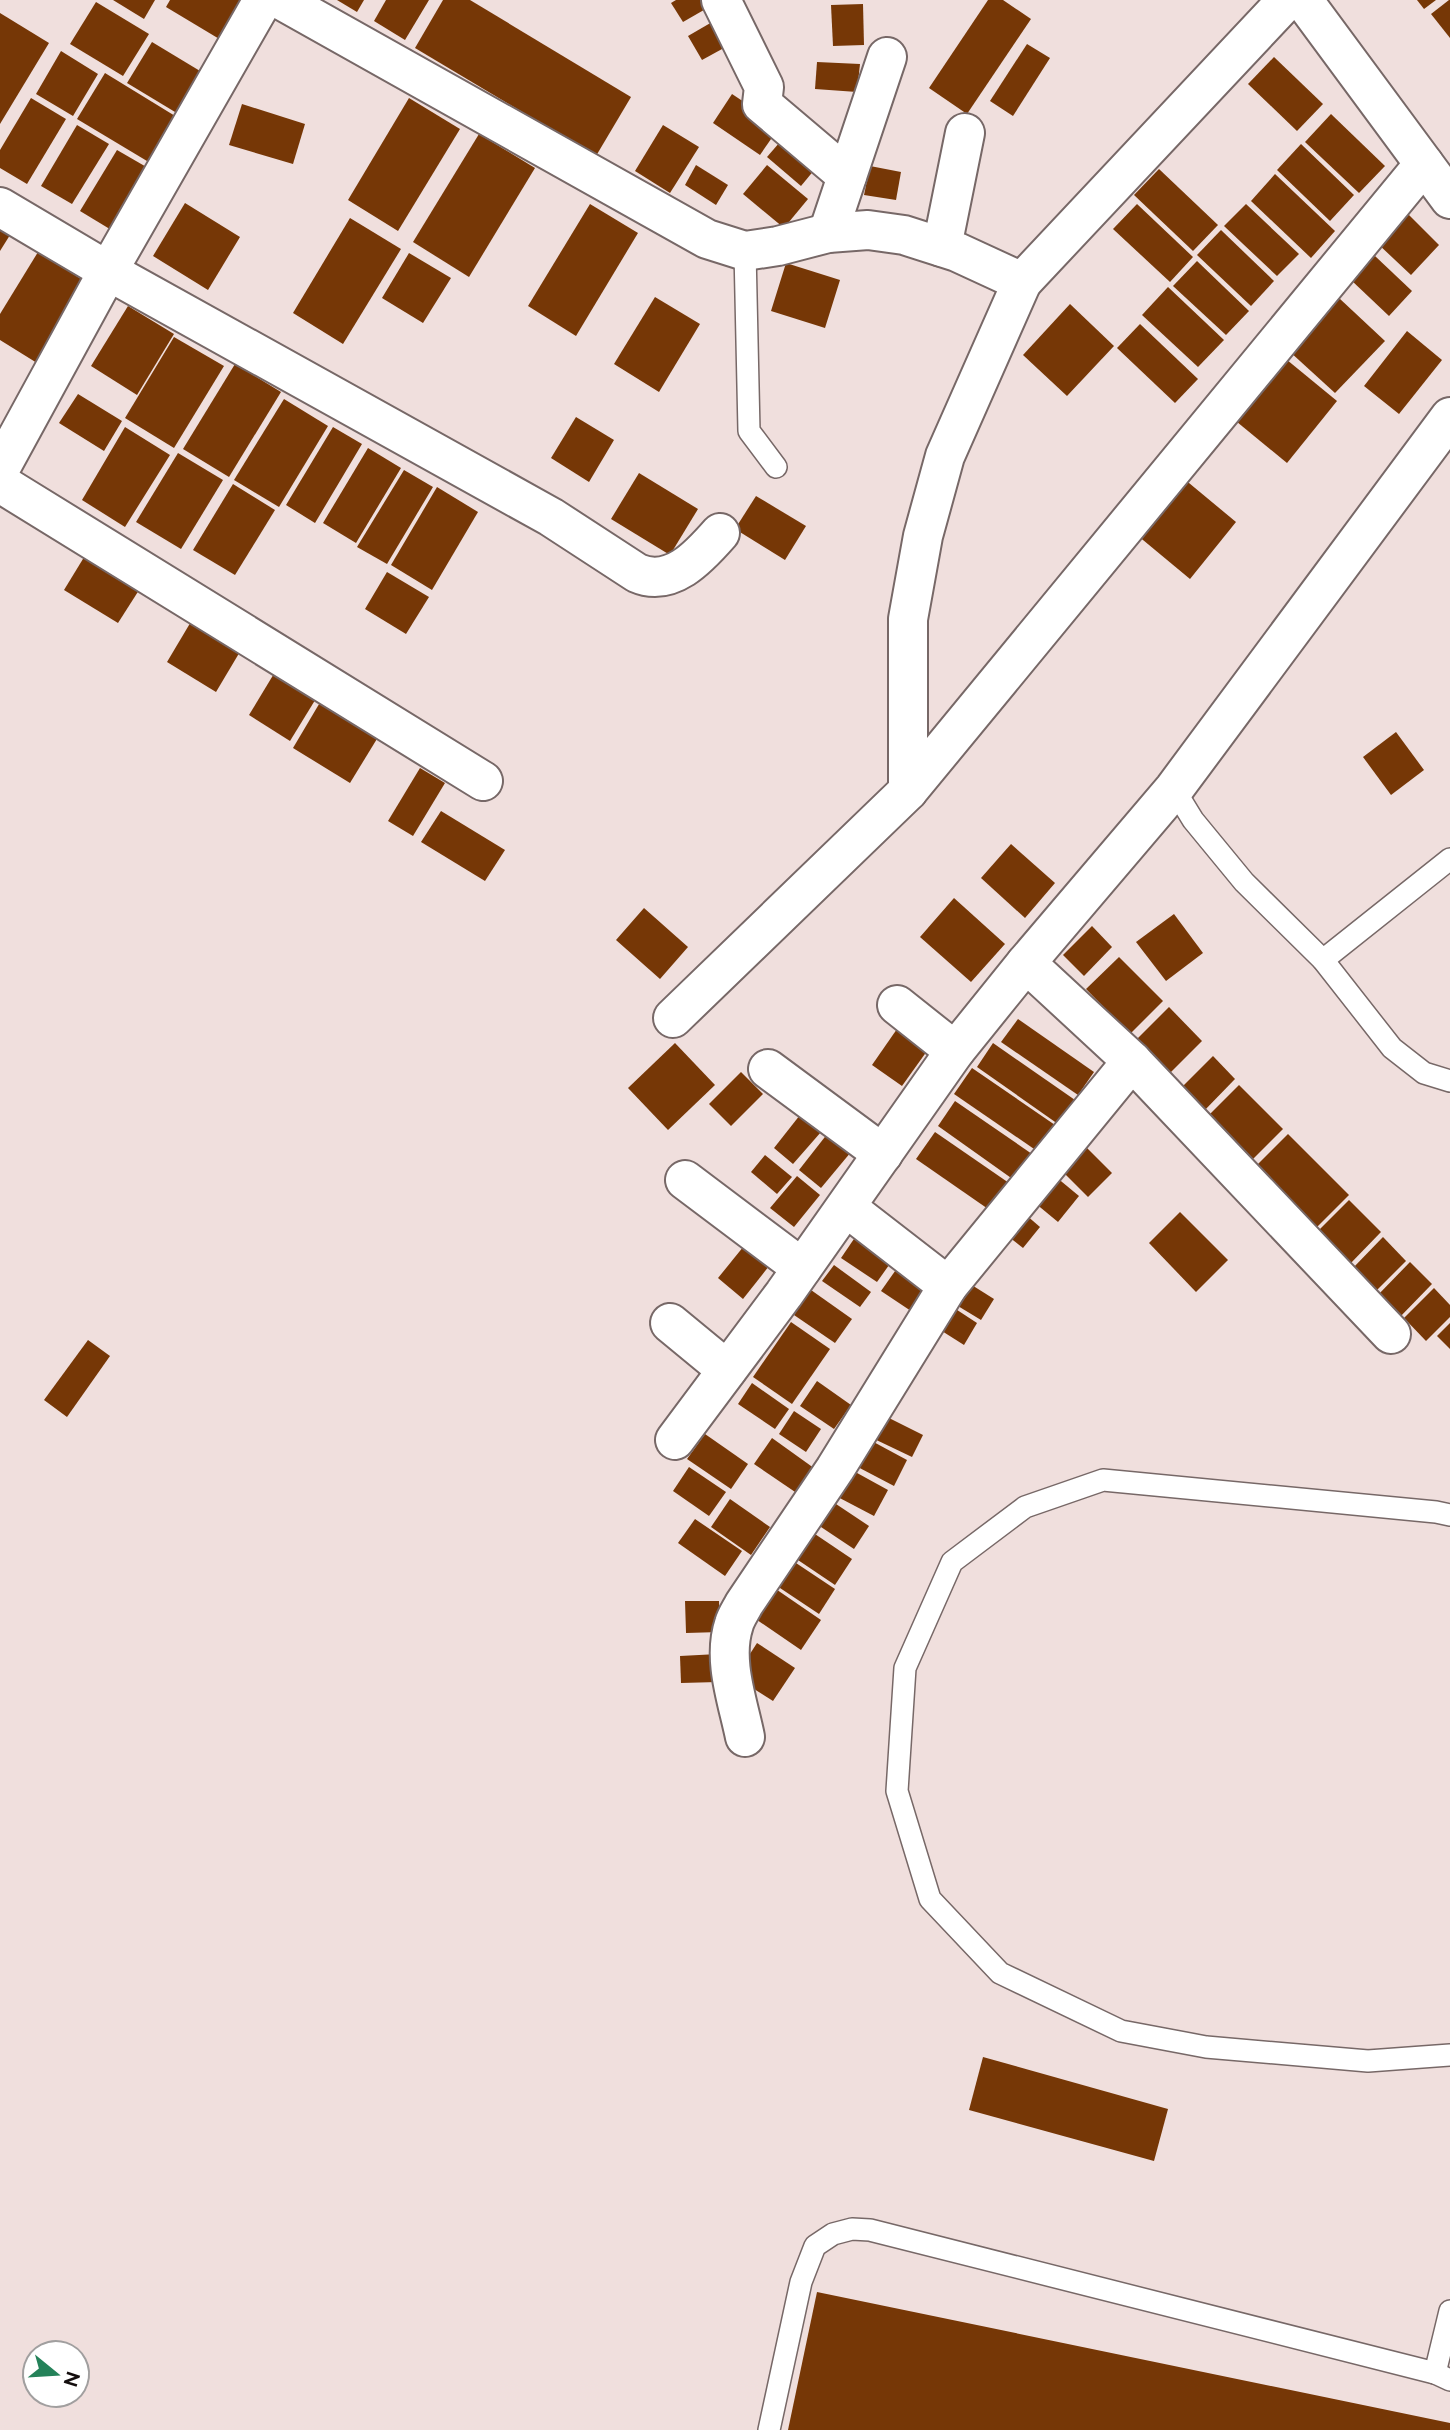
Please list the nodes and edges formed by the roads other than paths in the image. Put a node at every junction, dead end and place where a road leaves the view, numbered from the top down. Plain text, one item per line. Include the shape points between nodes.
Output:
1 (263, 0) edge
2 (281, 0) edge
3 (721, 0) edge
4 (1287, 0) edge
5 (1303, 0) edge
6 (887, 57) dead end
7 (965, 133) dead end
8 (1424, 164) junction
9 (847, 176) junction
10 (1450, 199) edge
11 (0, 207) edge
12 (828, 233) junction
13 (942, 247) junction
14 (745, 251) junction
15 (108, 271) junction
16 (1022, 282) junction
17 (1450, 417) edge
18 (776, 467) dead end
19 (0, 469) edge
20 (0, 483) edge
21 (720, 533) dead end
22 (484, 781) dead end
23 (1174, 789) junction
24 (908, 792) junction
25 (1450, 859) edge
26 (1323, 961) junction
27 (1026, 963) junction
28 (897, 1005) dead end
29 (673, 1018) dead end
30 (955, 1051) junction
31 (1132, 1061) junction
32 (768, 1069) dead end
33 (1450, 1081) edge
34 (883, 1154) junction
35 (685, 1180) dead end
36 (846, 1207) junction
37 (802, 1268) junction
38 (948, 1286) junction
39 (670, 1323) dead end
40 (1391, 1334) dead end
41 (727, 1370) junction
42 (675, 1440) dead end
43 (1450, 1515) edge
44 (746, 1737) dead end
45 (1450, 2055) edge
46 (1450, 2311) edge
47 (1442, 2377) edge
48 (769, 2430) edge

1 - 15 street
2 - 14 street via 707,239
3 - 9 street via 764,87 762,104
4 - 16 street
5 - 8 street
6 - 9 street
7 - 13 street
8 - 10 street
8 - 24 street
9 - 12 street
11 - 15 street
12 - 13 street via 868,230 904,234
12 - 14 street
13 - 16 street
14 - 18 lane via 749,430
15 - 19 street
15 - 21 street via 551,517 636,573 649,578 679,570 697,559
16 - 24 street via 945,456 923,536 908,619
17 - 23 street
20 - 22 street
23 - 26 lane via 1244,882
23 - 27 street
24 - 29 street
25 - 26 lane
26 - 33 lane via 1392,1048 1424,1073
27 - 30 street
27 - 31 street
28 - 30 street
30 - 34 street
31 - 38 street
31 - 40 street
32 - 34 street
34 - 36 street
35 - 37 street
36 - 37 street
36 - 38 street
37 - 41 street
38 - 44 street via 734,1624 732,1674
39 - 41 street
41 - 42 street
43 - 45 lane via 1102,1480 1025,1507 951,1562 905,1668 897,1791 930,1899 1000,1973 1121,2031 1206,2047 1368,2061
46 - 47 lane
47 - 48 lane via 884,2233 852,2229 832,2234 815,2246 801,2282

